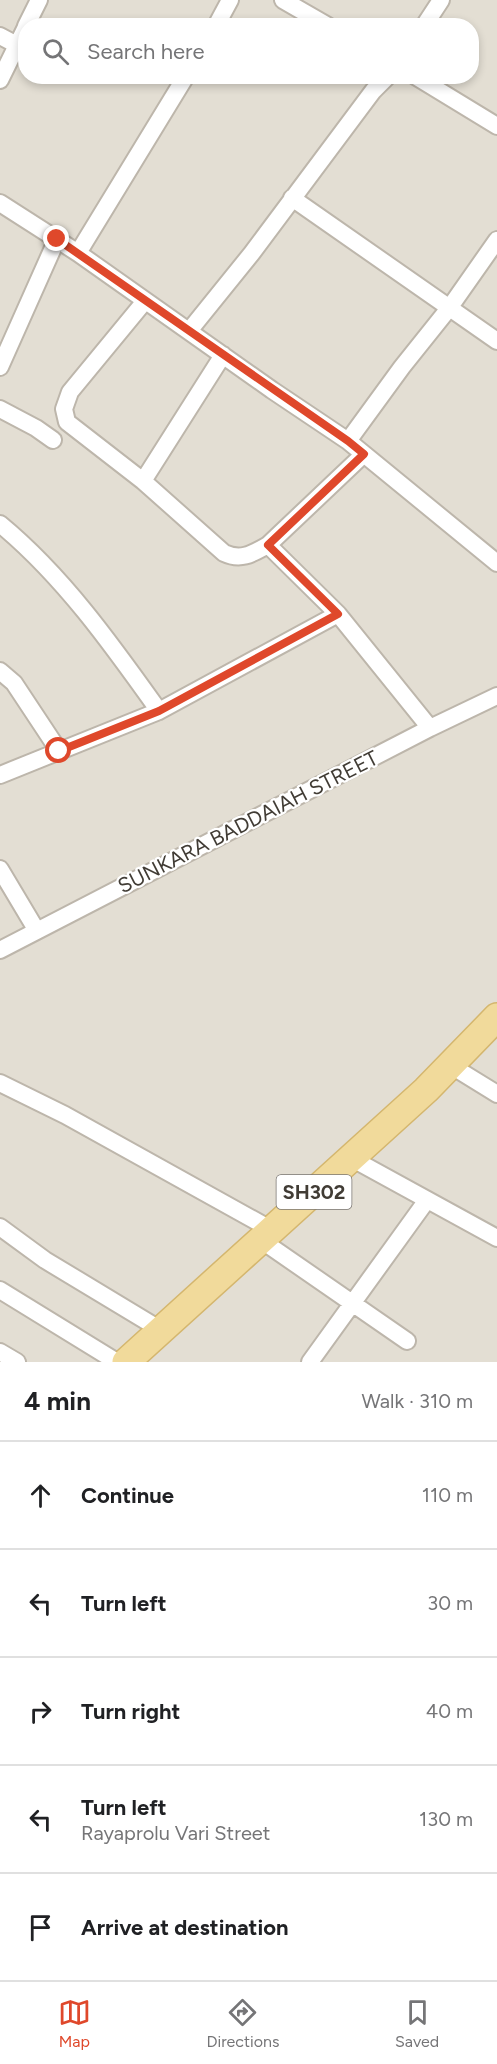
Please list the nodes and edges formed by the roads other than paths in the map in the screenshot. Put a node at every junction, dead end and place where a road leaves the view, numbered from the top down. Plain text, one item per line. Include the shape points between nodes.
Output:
1 (39, 0) edge
2 (230, 0) edge
3 (283, 0) edge
4 (441, 0) edge
5 (30, 18) edge
6 (220, 18) edge
7 (314, 18) edge
8 (429, 18) edge
9 (0, 36) edge
10 (17, 45) joint
11 (0, 80) edge
12 (181, 84) edge
13 (381, 84) edge
14 (428, 84) edge
15 (497, 126) edge
16 (292, 198) junction
17 (0, 203) edge
18 (57, 239) junction
19 (497, 240) edge
20 (78, 253) junction
21 (145, 301) junction
22 (450, 307) junction
23 (189, 331) junction
24 (497, 341) edge
25 (223, 355) junction
26 (0, 367) edge
27 (0, 409) edge
28 (52, 440) dead end
29 (348, 441) junction
30 (364, 454) junction
31 (143, 481) junction
32 (0, 524) edge
33 (268, 545) junction
34 (497, 563) edge
35 (338, 614) junction
36 (0, 671) edge
37 (497, 696) edge
38 (159, 711) junction
39 (430, 728) junction
40 (59, 751) junction
41 (0, 775) edge
42 (0, 869) edge
43 (37, 931) junction
44 (0, 950) edge
45 (497, 1017) edge
46 (450, 1065) junction
47 (0, 1083) edge
48 (497, 1094) edge
49 (351, 1158) junction
50 (427, 1200) junction
51 (0, 1227) edge
52 (266, 1235) junction
53 (497, 1238) edge
54 (0, 1290) edge
55 (352, 1303) junction
56 (161, 1330) junction
57 (407, 1341) dead end
58 (0, 1352) edge
59 (17, 1362) edge
60 (117, 1362) edge
61 (126, 1362) edge
62 (310, 1362) edge

1 - 5 street
2 - 6 street
3 - 7 street
4 - 8 street
9 - 10 street
10 - 11 street
12 - 20 street
13 - 16 street
14 - 15 street
16 - 22 street
16 - 23 street
17 - 18 street
18 - 20 street
18 - 26 street
19 - 22 street
20 - 21 street
21 - 23 street
21 - 31 street via 70,392 64,409 67,422
22 - 24 street
22 - 29 street
23 - 25 street
25 - 29 street
25 - 31 street
27 - 28 street
29 - 30 street
30 - 33 street
30 - 34 street
31 - 33 street via 233,558 246,557
32 - 38 street via 101,630
33 - 35 street
35 - 38 street
35 - 39 street
36 - 40 street via 14,683
37 - 39 street, SUNKARA BADDAIAH STREET
38 - 40 street
39 - 43 street, SUNKARA BADDAIAH STREET
40 - 41 street
42 - 43 street
43 - 44 street, SUNKARA BADDAIAH STREET
45 - 46 main road, SH302
46 - 48 street
46 - 49 main road, SH302
47 - 52 street via 65,1115
49 - 50 street
49 - 52 main road, SH302
50 - 53 street
50 - 55 street
51 - 56 street via 45,1260
52 - 55 street
52 - 56 main road, SH302
54 - 60 street
55 - 57 street
55 - 62 street
56 - 61 main road, SH302
58 - 59 street

